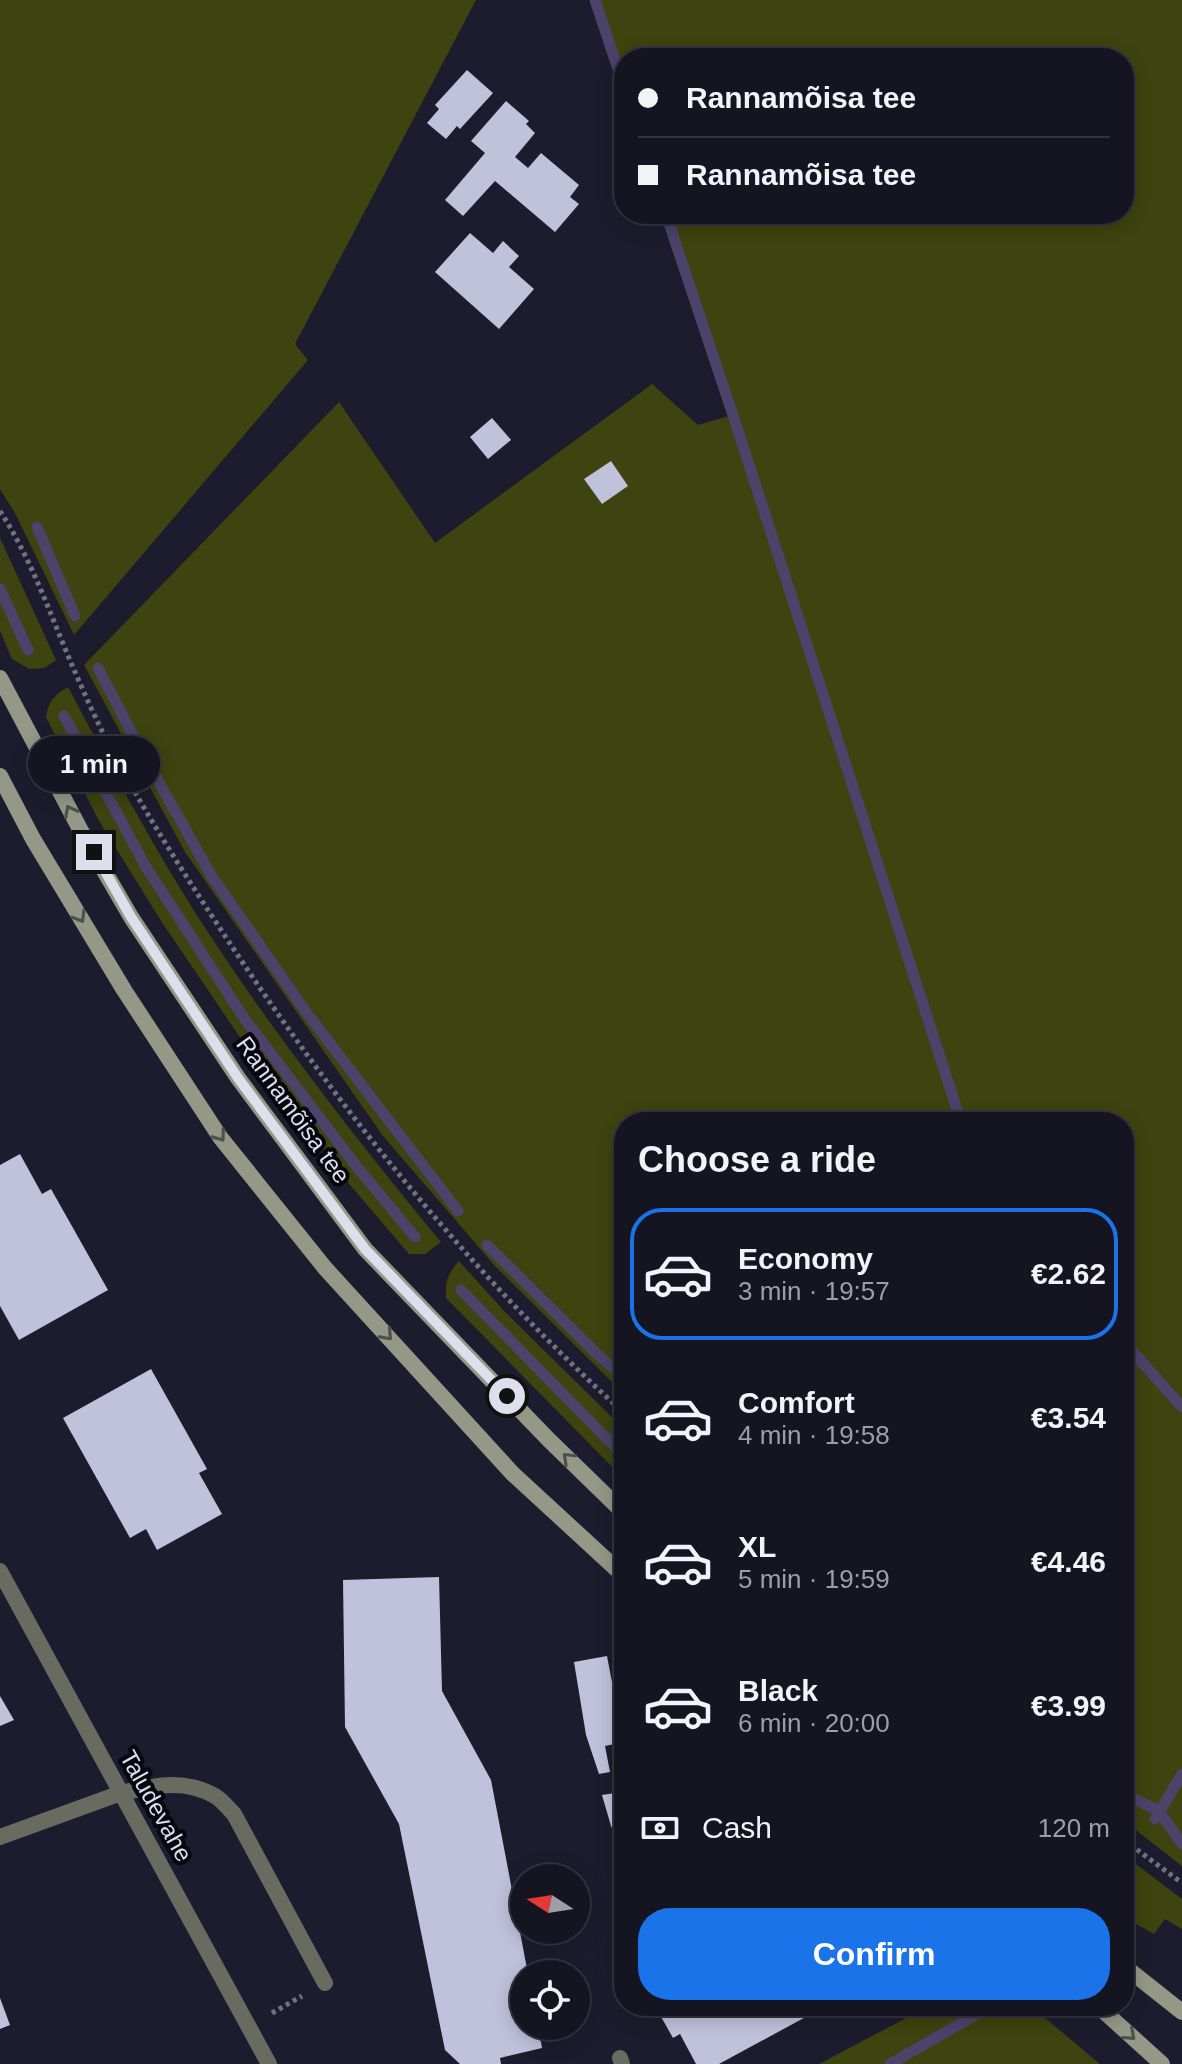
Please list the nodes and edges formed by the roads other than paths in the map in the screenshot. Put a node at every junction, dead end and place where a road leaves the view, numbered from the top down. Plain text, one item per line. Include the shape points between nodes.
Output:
1 (0, 678) edge
2 (0, 776) edge
3 (614, 1503) edge
4 (614, 1567) edge
5 (0, 1571) edge
6 (121, 1793) junction
7 (0, 1837) edge
8 (1134, 1974) edge
9 (325, 1983) road end
10 (1182, 2012) edge
11 (1109, 2016) edge
12 (269, 2064) edge
13 (1162, 2064) edge

3 -> 1 street, Rannamõisa tee via 365,1249 238,1078 131,917
2 -> 4 street via 115,976 220,1137 325,1268 513,1474
5 - 6 street, Taludevahe
6 - 7 street
6 - 9 street via 163,1784 217,1796 234,1814
6 - 12 street, Taludevahe
8 - 10 street
11 -> 13 street

